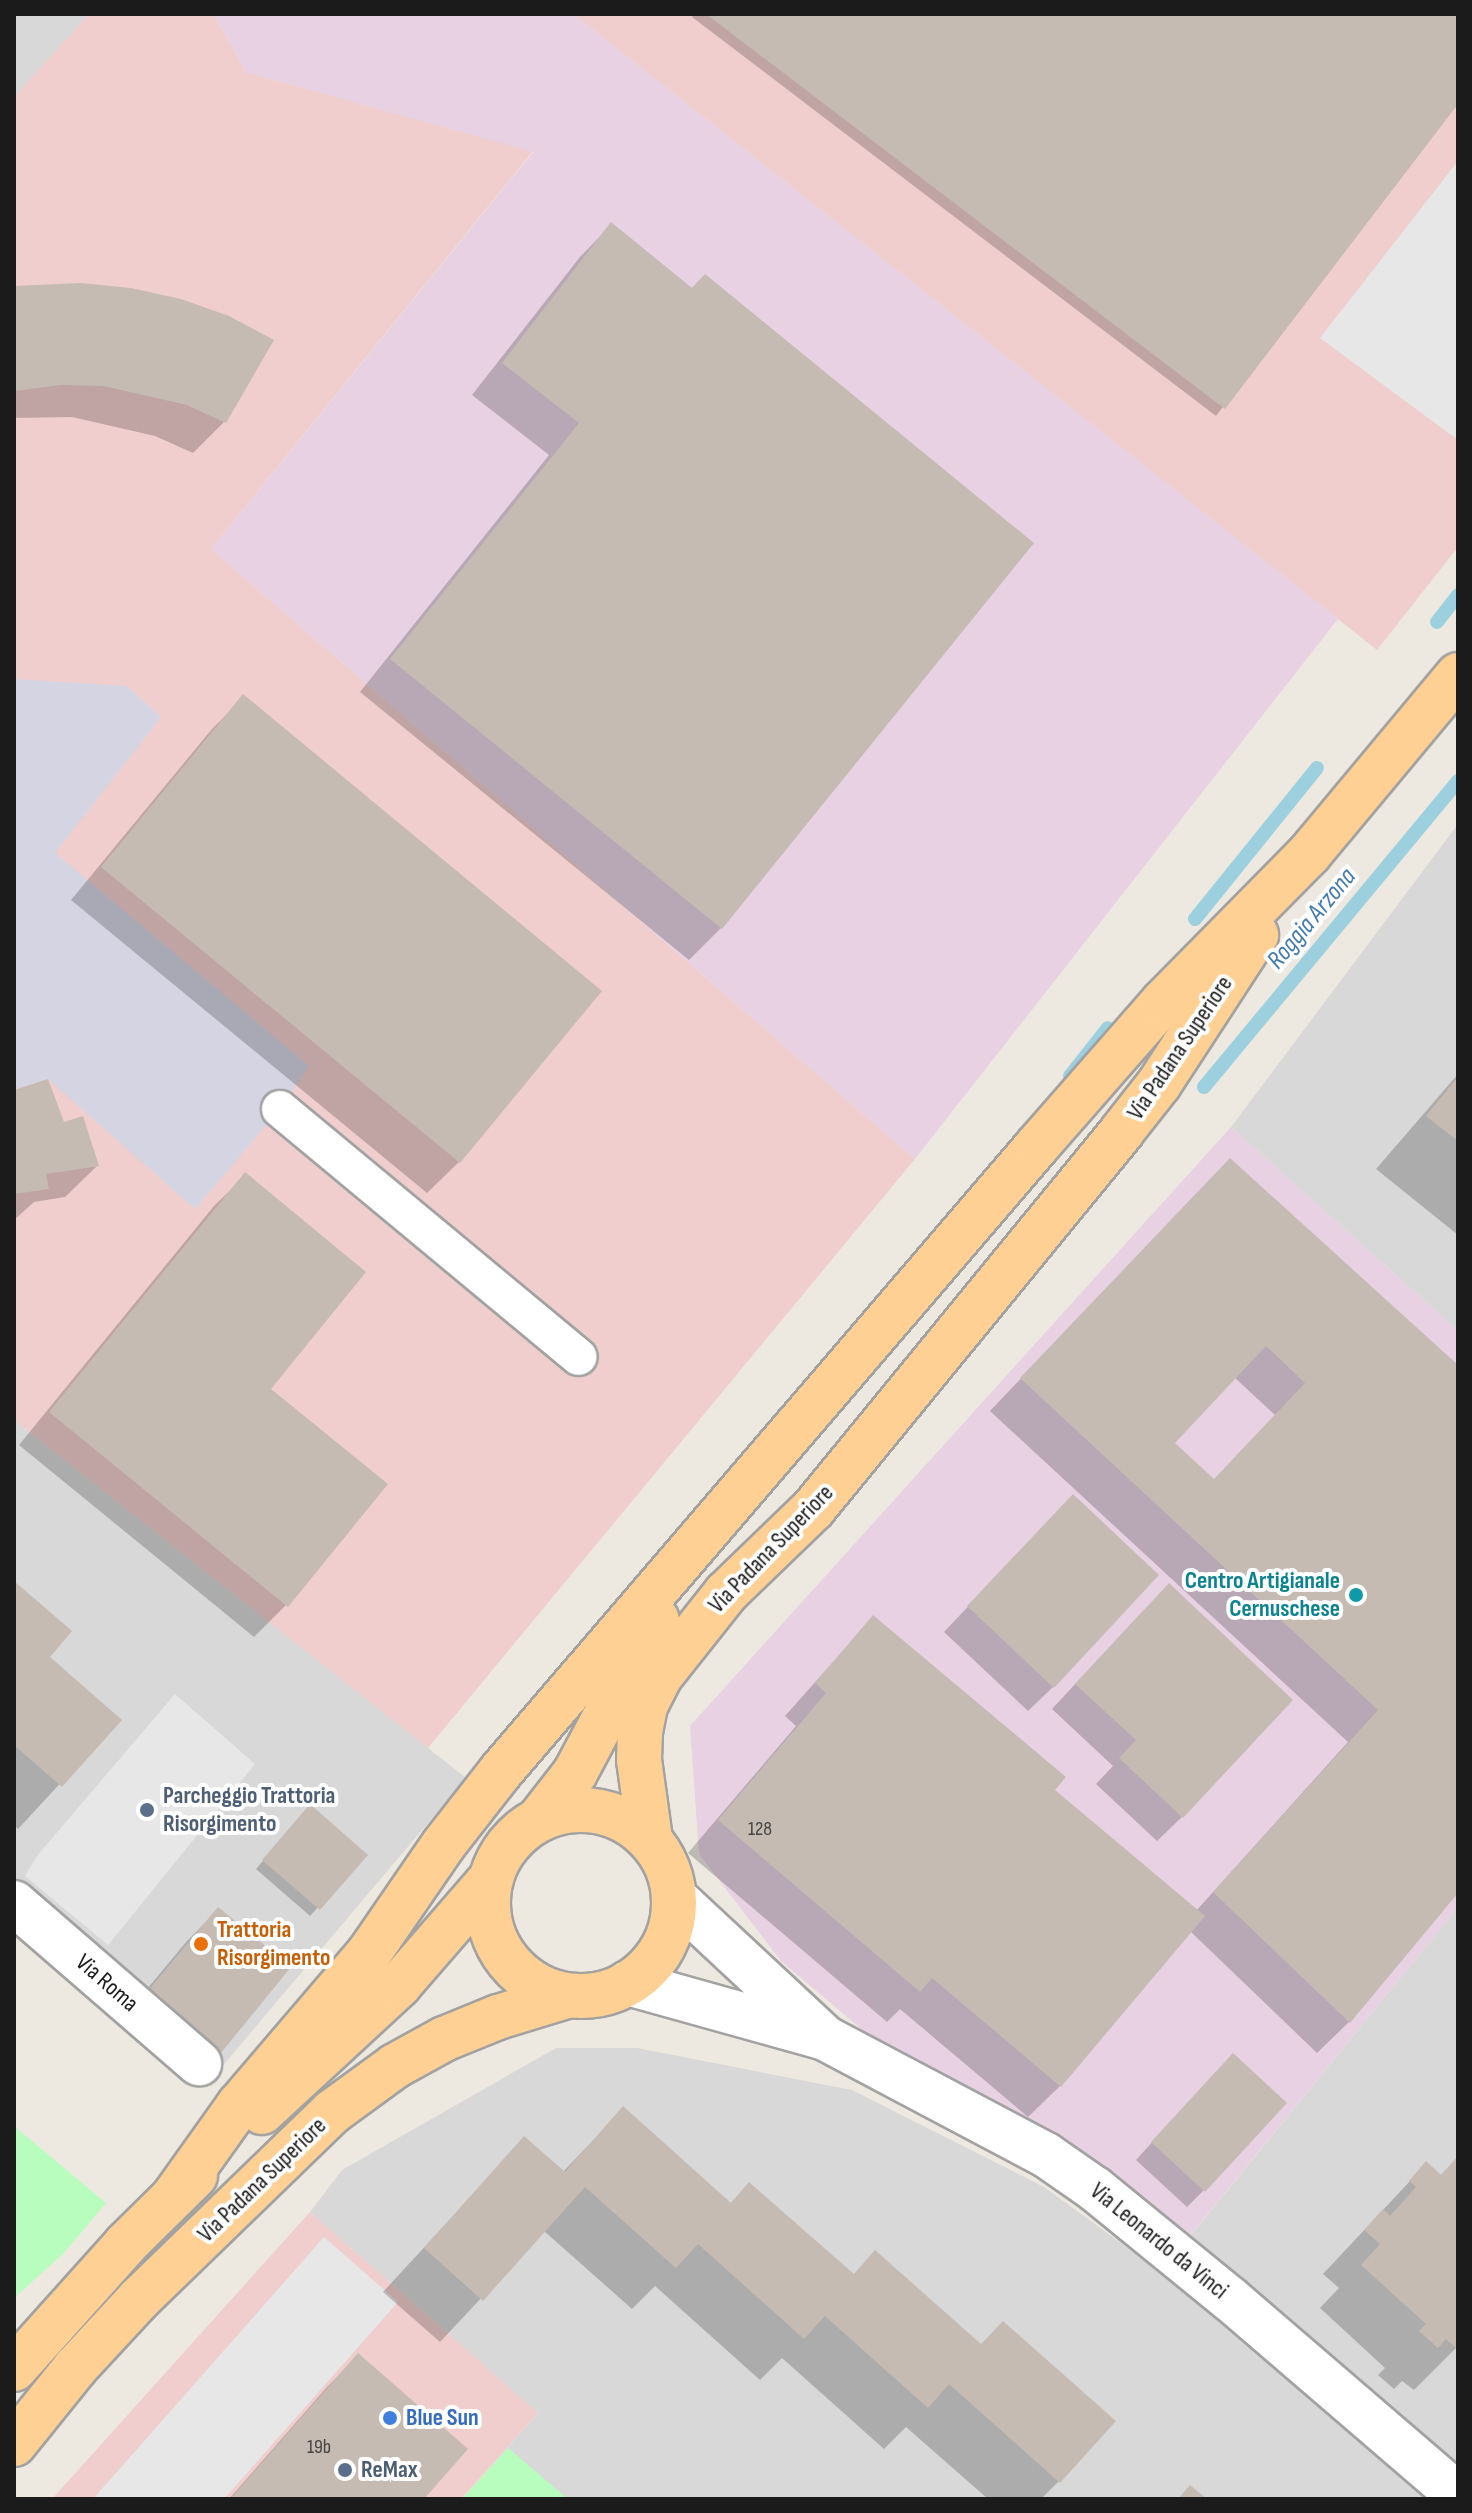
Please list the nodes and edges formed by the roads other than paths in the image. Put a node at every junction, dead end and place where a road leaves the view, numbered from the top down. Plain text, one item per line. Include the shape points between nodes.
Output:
1 (1458, 675) edge
2 (1309, 854) junction
3 (280, 1109) dead end
4 (579, 1357) dead end
5 (705, 1533) junction
6 (540, 1818) junction
7 (650, 1839) junction
8 (490, 1880) junction
9 (675, 1898) junction
10 (14, 1903) edge
11 (628, 1983) junction
12 (567, 1996) junction
13 (825, 2038) junction
14 (199, 2063) dead end
15 (174, 2196) junction
16 (14, 2369) edge
17 (14, 2444) edge
18 (1458, 2495) edge

1 - 2 main road
2 - 5 main road, Via Padana Superiore via 1163,1002
2 - 7 main road, Via Padana Superiore via 1140,1110 813,1509 726,1593 661,1675 645,1706 640,1732
3 - 4 street
5 - 6 main road, Via Padana Superiore via 606,1707 575,1773
5 - 15 main road via 501,1771 369,1953 239,2105
6 - 7 main road, Via Padana Superiore via 578,1809 597,1811 627,1822
6 - 8 main road, Via Padana Superiore via 515,1839
7 - 9 main road, Via Padana Superiore via 668,1866
8 - 12 main road, Via Padana Superiore via 487,1918 501,1951 522,1976
8 - 15 main road, Via Padana Superiore via 381,2004
9 - 11 main road, Via Padana Superiore via 662,1948
9 - 13 street, Via Leonardo da Vinci
10 - 14 street, Via Roma
11 - 12 main road, Via Padana Superiore via 600,1995
11 - 13 street, Via Leonardo da Vinci
12 - 17 main road, Via Padana Superiore via 444,2039 395,2066 332,2112 139,2299
13 - 18 street, Via Leonardo da Vinci via 1046,2155 1095,2189
15 - 16 main road, Via Padana Superiore

